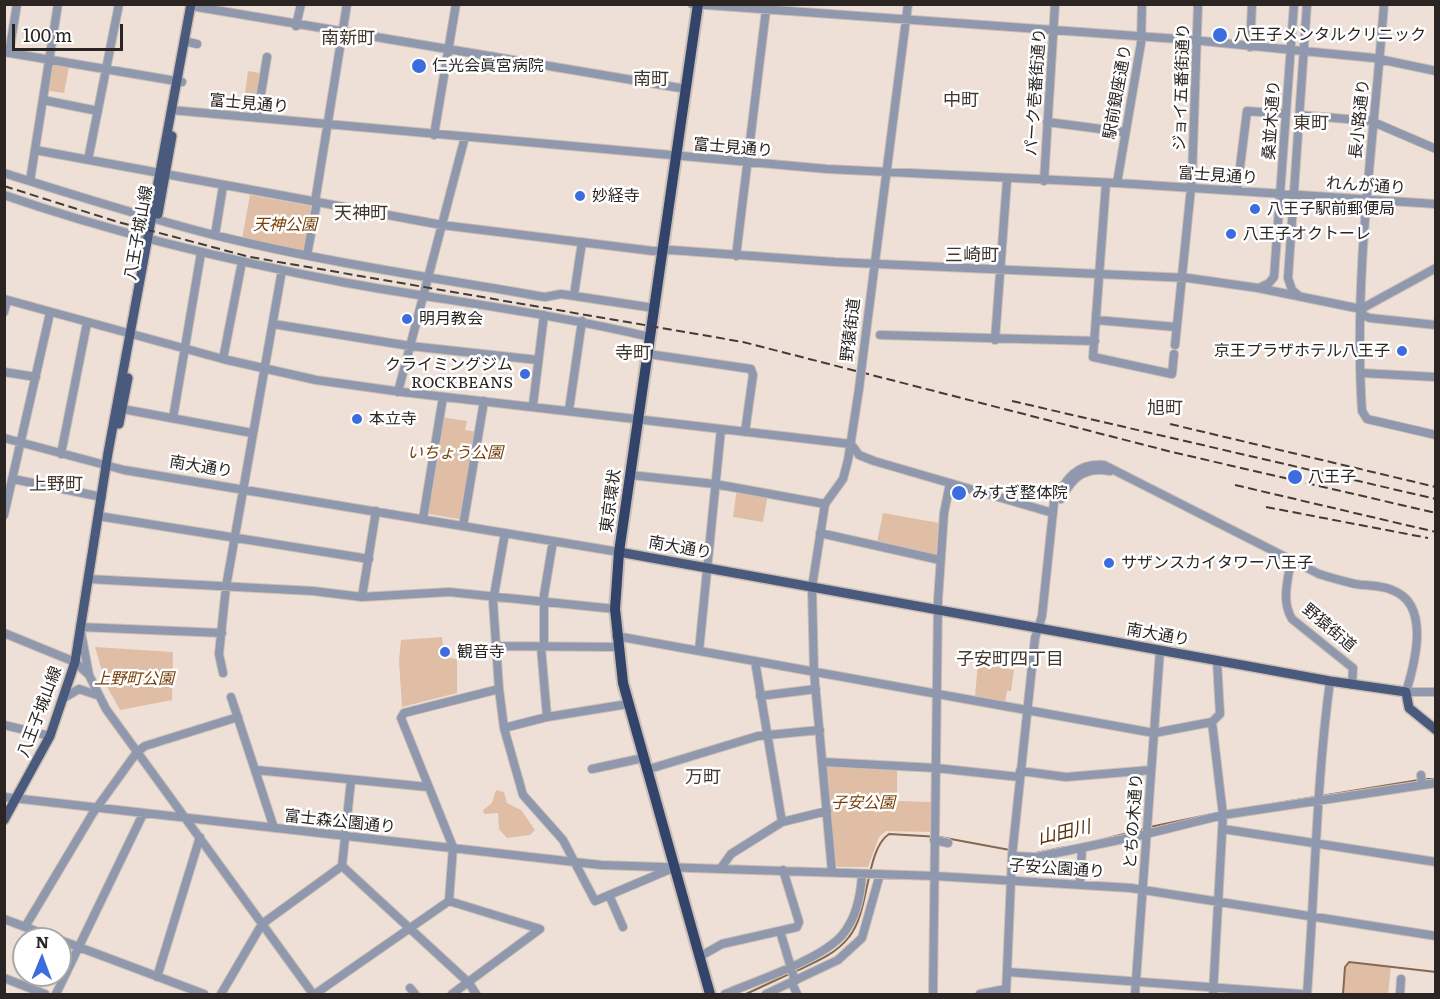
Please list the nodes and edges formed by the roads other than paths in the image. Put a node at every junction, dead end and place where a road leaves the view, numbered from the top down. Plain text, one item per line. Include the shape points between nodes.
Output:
1 (18, 4) edge
2 (58, 4) edge
3 (119, 4) edge
4 (301, 4) edge
5 (347, 4) edge
6 (456, 4) edge
7 (692, 4) edge
8 (908, 4) edge
9 (1055, 4) edge
10 (1142, 4) edge
11 (1198, 4) edge
12 (1252, 4) edge
13 (1294, 4) edge
14 (1307, 4) edge
15 (1384, 4) edge
16 (195, 5) edge
17 (701, 5) edge
18 (766, 10) junction
19 (904, 22) junction
20 (296, 26) junction
21 (1053, 32) junction
22 (343, 33) junction
23 (1141, 37) junction
24 (1197, 41) junction
25 (1250, 47) junction
26 (448, 51) junction
27 (1290, 51) junction
28 (7, 52) edge
29 (1304, 52) junction
30 (267, 57) dead end
31 (1380, 58) junction
32 (49, 60) junction
33 (107, 68) junction
34 (1436, 70) edge
35 (179, 82) junction
36 (681, 89) junction
37 (43, 100) junction
38 (174, 110) junction
39 (98, 111) junction
40 (1287, 114) junction
41 (1299, 115) junction
42 (257, 118) junction
43 (1047, 122) junction
44 (1374, 122) junction
45 (327, 125) junction
46 (1124, 132) junction
47 (434, 135) junction
48 (465, 137) junction
49 (1436, 149) edge
50 (35, 150) junction
51 (676, 157) junction
52 (88, 160) junction
53 (748, 163) junction
54 (4, 173) edge
55 (885, 173) junction
56 (162, 174) junction
57 (1007, 180) junction
58 (30, 181) junction
59 (1044, 181) junction
60 (1106, 183) junction
61 (1117, 183) junction
62 (223, 186) junction
63 (1190, 188) junction
64 (1237, 191) junction
65 (1280, 194) junction
66 (1294, 194) junction
67 (4, 195) edge
68 (1365, 200) junction
69 (316, 202) junction
70 (1436, 204) edge
71 (154, 219) junction
72 (442, 225) junction
73 (215, 235) junction
74 (150, 239) junction
75 (582, 242) junction
76 (663, 249) junction
77 (201, 253) junction
78 (307, 255) junction
79 (736, 256) junction
80 (242, 262) junction
81 (874, 264) junction
82 (1436, 268) edge
83 (282, 270) junction
84 (999, 270) junction
85 (1100, 274) junction
86 (428, 276) junction
87 (1274, 277) junction
88 (1182, 278) junction
89 (1258, 288) junction
90 (1280, 292) junction
91 (574, 295) junction
92 (423, 296) junction
93 (1300, 297) junction
94 (6, 300) edge
95 (654, 308) junction
96 (1361, 309) junction
97 (4, 312) edge
98 (50, 313) junction
99 (544, 315) junction
100 (1096, 320) junction
101 (582, 321) junction
102 (87, 323) junction
103 (273, 324) junction
104 (1436, 325) edge
105 (1176, 327) junction
106 (132, 335) junction
107 (880, 335) dead end
108 (650, 337) junction
109 (995, 340) junction
110 (1095, 341) junction
111 (410, 346) junction
112 (185, 349) junction
113 (648, 354) junction
114 (223, 359) junction
115 (538, 360) junction
116 (265, 368) junction
117 (4, 372) edge
118 (1361, 373) junction
119 (36, 377) junction
120 (1436, 377) edge
121 (398, 392) junction
122 (443, 397) junction
123 (484, 401) junction
124 (533, 405) junction
125 (119, 408) junction
126 (569, 410) junction
127 (173, 418) junction
128 (638, 419) junction
129 (721, 429) junction
130 (746, 432) junction
131 (252, 433) junction
132 (1436, 435) edge
133 (4, 438) edge
134 (22, 442) junction
135 (850, 444) junction
136 (61, 454) junction
137 (107, 466) junction
138 (630, 475) junction
139 (13, 479) junction
140 (950, 483) junction
141 (716, 484) junction
142 (241, 489) junction
143 (102, 497) junction
144 (825, 504) junction
145 (376, 511) junction
146 (1053, 513) junction
147 (4, 515) edge
148 (98, 516) junction
149 (423, 519) junction
150 (463, 526) junction
151 (505, 533) junction
152 (820, 533) junction
153 (235, 536) junction
154 (553, 541) junction
155 (619, 552) junction
156 (369, 559) junction
157 (940, 560) junction
158 (1291, 560) junction
159 (707, 568) junction
160 (88, 579) junction
161 (226, 586) junction
162 (812, 587) junction
163 (494, 596) junction
164 (362, 597) junction
165 (544, 600) junction
166 (615, 609) junction
167 (938, 610) junction
168 (80, 627) junction
169 (1038, 628) junction
170 (4, 633) edge
171 (222, 633) junction
172 (616, 642) junction
173 (496, 646) junction
174 (542, 647) junction
175 (1160, 650) junction
176 (699, 651) junction
177 (755, 661) junction
178 (1216, 661) junction
179 (75, 662) junction
180 (814, 672) junction
181 (223, 673) dead end
182 (89, 675) junction
183 (1330, 681) junction
184 (1352, 685) junction
185 (499, 689) junction
186 (816, 689) junction
187 (1406, 692) junction
188 (1436, 692) edge
189 (938, 694) junction
190 (98, 695) junction
191 (760, 696) junction
192 (231, 697) dead end
193 (64, 698) junction
194 (628, 704) junction
195 (1027, 710) junction
196 (238, 717) junction
197 (546, 717) junction
198 (1212, 722) junction
199 (4, 725) edge
200 (504, 728) junction
201 (820, 730) junction
202 (1436, 730) edge
203 (1154, 733) junction
204 (767, 735) junction
205 (50, 736) junction
206 (137, 752) junction
207 (643, 758) junction
208 (823, 762) junction
209 (936, 768) junction
210 (592, 769) dead end
211 (256, 770) junction
212 (646, 770) junction
213 (1151, 770) junction
214 (1020, 774) junction
215 (351, 780) junction
216 (1436, 783) edge
217 (428, 787) junction
218 (1318, 796) junction
219 (4, 797) edge
220 (17, 800) junction
221 (97, 809) junction
222 (827, 811) junction
223 (1223, 812) junction
224 (143, 814) junction
225 (188, 819) junction
226 (4, 820) edge
227 (782, 822) junction
228 (274, 828) junction
229 (1223, 830) junction
230 (1147, 831) junction
231 (345, 836) junction
232 (200, 837) junction
233 (934, 837) junction
234 (948, 843) dead end
235 (1317, 844) junction
236 (453, 848) junction
237 (1082, 848) junction
238 (1012, 852) junction
239 (575, 862) junction
240 (1436, 862) edge
241 (342, 866) junction
242 (674, 867) junction
243 (721, 868) junction
244 (783, 870) junction
245 (832, 872) junction
246 (865, 874) junction
247 (878, 874) junction
248 (935, 876) junction
249 (1011, 880) junction
250 (1080, 885) junction
251 (1142, 889) junction
252 (609, 895) junction
253 (1219, 900) junction
254 (449, 901) junction
255 (1313, 916) junction
256 (4, 919) edge
257 (262, 924) junction
258 (25, 927) joint
259 (623, 927) dead end
260 (408, 929) junction
261 (780, 931) junction
262 (1436, 936) edge
263 (72, 945) edge
264 (79, 947) junction
265 (699, 957) junction
266 (789, 968) junction
267 (1008, 972) junction
268 (156, 977) junction
269 (4, 978) edge
270 (1401, 979) dead end
271 (794, 981) junction
272 (1136, 982) junction
273 (469, 983) junction
274 (1214, 991) edge
275 (1006, 992) edge
276 (45, 994) edge
277 (56, 994) edge
278 (204, 994) edge
279 (221, 994) edge
280 (314, 994) edge
281 (452, 994) edge
282 (476, 994) edge
283 (710, 994) edge
284 (725, 994) edge
285 (766, 994) edge
286 (797, 994) edge
287 (933, 994) edge
288 (980, 994) edge
289 (1135, 994) edge
290 (1301, 994) edge
291 (1307, 994) edge
292 (1400, 994) edge

1 - 28 street
2 - 32 street
3 - 33 street
4 - 20 street
5 - 22 street
6 - 26 street
7 - 17 street
8 - 19 street, 野猿街道
9 - 21 street, パーク壱番街通り
10 - 23 street, 駅前銀座通り
11 - 24 street, ジョイ五番街通り
12 - 25 street
13 - 27 street, 桑並木通り
14 - 29 street, 桑並木通り
15 - 31 street, 長小路通り
16 - 20 street
16 - 35 main road, 八王子城山線
17 - 18 street
17 - 36 highway, 東京環状
18 - 19 street
18 - 53 street
19 - 21 street
19 - 55 street, 野猿街道
20 - 22 street
21 - 23 street
21 - 43 street, パーク壱番街通り
22 - 26 street
22 - 45 street
23 - 24 street
23 - 46 street, 駅前銀座通り
24 - 25 street
24 - 63 street, ジョイ五番街通り
25 - 27 street
26 - 36 street
26 - 47 street
27 - 29 street
27 - 40 street, 桑並木通り
28 - 32 street
29 - 31 street
29 - 41 street, 桑並木通り
30 - 42 street
31 - 34 street
31 - 44 street, 長小路通り
32 - 33 street
32 - 37 street
33 - 35 street
33 - 39 street
35 - 38 main road, 八王子城山線
36 - 51 highway, 東京環状
37 - 39 street
37 - 50 street
38 - 42 street, 富士見通り
38 - 56 main road, 八王子城山線
39 - 52 street
40 - 64 street via 1247,111
40 - 65 street, 桑並木通り
41 - 44 street
41 - 66 street, 桑並木通り
42 - 45 street, 富士見通り
43 - 46 street
43 - 59 street, パーク壱番街通り
44 - 49 street
44 - 68 street, 長小路通り
45 - 47 street, 富士見通り
45 - 69 street
46 - 61 street, 駅前銀座通り
47 - 48 street, 富士見通り
48 - 51 street, 富士見通り
48 - 72 street
50 - 52 street
50 - 58 street
51 - 53 street, 富士見通り
51 - 76 highway, 東京環状
52 - 56 street
53 - 55 street, 富士見通り
53 - 79 street
54 - 58 street
55 - 57 street, 富士見通り
55 - 81 street, 野猿街道
56 - 62 street
56 - 71 main road, 八王子城山線
57 - 59 street, 富士見通り
57 - 84 street
58 - 71 street
59 - 60 street, 富士見通り
60 - 61 street, 富士見通り
60 - 85 street
61 - 63 street, 富士見通り
62 - 69 street
62 - 73 street
63 - 64 street, 富士見通り
63 - 88 street, ジョイ五番街通り
64 - 65 street, 富士見通り
65 - 66 street, 富士見通り
65 - 87 street, 桑並木通り
66 - 68 street, れんが通り via 1335,194
66 - 93 street, 桑並木通り via 1288,279
67 - 74 street
68 - 70 street, れんが通り
68 - 96 street, 長小路通り
69 - 72 street
69 - 78 street
71 - 73 street
71 - 74 main road, 八王子城山線
72 - 75 street
72 - 86 street
73 - 78 street
74 - 77 street
74 - 106 main road, 八王子城山線
75 - 76 street
75 - 91 street
76 - 79 street
76 - 95 highway, 東京環状
77 - 80 street
77 - 112 street
78 - 86 street
79 - 81 street
80 - 83 street
80 - 114 street
81 - 84 street
81 - 135 street, 野猿街道, bridge
82 - 96 street
83 - 92 street
83 - 103 street
84 - 85 street
84 - 109 street
85 - 88 street
85 - 100 street
86 - 91 street via 545,297
86 - 92 street
87 - 89 street
87 - 90 street
88 - 89 street
88 - 105 street, ジョイ五番街通り
89 - 90 street
90 - 93 street
91 - 95 street
92 - 99 street
92 - 111 street
93 - 96 street
94 - 97 street
94 - 98 street
95 - 108 highway, 東京環状
96 - 104 street via 1370,318
96 - 118 street, 長小路通り
98 - 102 street
98 - 119 street
99 - 101 street
99 - 115 street
100 - 105 street
100 - 110 street
101 - 108 street
101 - 126 street
102 - 106 street
102 - 136 street
103 - 111 street
103 - 116 street
105 - 110 street, ジョイ五番街通り via 1172,374 1093,357
106 - 112 street
106 - 125 main road, 八王子城山線
107 - 109 street
108 - 113 highway, 東京環状
109 - 110 street
111 - 115 street
111 - 121 street
112 - 114 street
112 - 127 street
113 - 128 highway, 東京環状
113 - 130 street via 751,369
114 - 116 street
115 - 124 street
116 - 121 street
116 - 131 street
117 - 119 street
118 - 120 street
118 - 132 street, 長小路通り via 1362,411 1368,419
119 - 134 street
121 - 122 street
122 - 123 street
122 - 149 street
123 - 124 street
123 - 150 street
124 - 126 street
125 - 127 street
125 - 137 main road, 八王子城山線 via 113,454
126 - 128 street
127 - 131 street
128 - 129 street
128 - 138 highway, 東京環状
129 - 130 street
129 - 141 street
130 - 135 street
131 - 142 street
133 - 134 street, 南大通り
134 - 136 street, 南大通り
134 - 139 street
135 - 140 street via 860,455
135 - 144 street, 野猿街道 via 843,479
136 - 137 street, 南大通り
137 - 142 street, 南大通り
137 - 143 main road, 八王子城山線
138 - 141 street
138 - 155 highway, 東京環状
139 - 143 street
139 - 147 street
140 - 146 street
140 - 157 street
141 - 144 street
141 - 159 street
142 - 145 street, 南大通り
142 - 153 street
143 - 148 main road, 八王子城山線
144 - 152 street
145 - 149 street, 南大通り
145 - 156 street
146 - 158 street via 1062,485 1078,468 1104,465
146 - 169 street
148 - 153 street
148 - 160 main road, 八王子城山線
149 - 150 street, 南大通り
150 - 151 street, 南大通り
151 - 154 street, 南大通り
151 - 163 street
152 - 157 street
152 - 162 street
153 - 156 street
153 - 161 street
154 - 155 street, 南大通り
154 - 165 street
155 - 159 main road, 南大通り
155 - 166 highway, 東京環状
156 - 164 street
157 - 167 street
158 - 184 street, 野猿街道 via 1287,611 1353,668
158 - 187 street via 1331,578 1390,589 1404,597 1417,628
159 - 162 main road, 南大通り
159 - 176 street
160 - 161 street
160 - 168 main road, 八王子城山線
161 - 164 street
161 - 171 street
162 - 167 main road, 南大通り
162 - 180 street
163 - 164 street via 449,592
163 - 165 street
163 - 173 street
165 - 166 street
165 - 174 street
166 - 172 highway, 東京環状
167 - 169 main road, 南大通り
167 - 189 street
168 - 171 street
168 - 179 main road, 八王子城山線
168 - 182 street
169 - 175 main road, 南大通り
169 - 195 street
170 - 179 street
171 - 181 street via 219,654
172 - 174 street
172 - 176 street
172 - 194 highway, 東京環状
173 - 174 street
173 - 185 street
174 - 197 street
175 - 178 main road, 南大通り
175 - 203 street, とちの木通り
176 - 177 street
177 - 180 street
177 - 191 street
178 - 183 main road, 南大通り
178 - 198 street via 1220,714
179 - 182 street
179 - 193 main road, 八王子城山線
180 - 186 street
180 - 189 street
182 - 190 street
183 - 184 main road, 南大通り
183 - 218 street
184 - 187 main road
185 - 200 street
185 - 217 street via 404,713 401,718
186 - 191 street
186 - 201 street
187 - 188 street
187 - 202 main road via 1409,708
189 - 195 street
189 - 209 street
190 - 193 street via 79,689
190 - 206 street
191 - 204 street
192 - 196 street
193 - 205 main road, 八王子城山線
194 - 197 street
194 - 207 highway, 東京環状
195 - 203 street
195 - 214 street
196 - 206 street via 145,746
196 - 211 street
197 - 200 street
198 - 203 street
198 - 223 street
199 - 205 street
200 - 239 street via 523,795 563,840
201 - 204 street
201 - 208 street
203 - 213 street, とちの木通り
204 - 212 street
204 - 227 street
205 - 220 main road, 八王子城山線
206 - 221 street
206 - 225 street
207 - 210 street
207 - 212 highway, 東京環状
208 - 209 street
208 - 222 street
209 - 214 street
209 - 233 street
211 - 215 street
211 - 228 street
212 - 242 highway, 東京環状
213 - 214 street via 1066,777
213 - 230 street, とちの木通り
214 - 238 street
215 - 217 street
215 - 231 street
216 - 218 street via 1421,780
217 - 236 street
218 - 223 street
218 - 235 street
219 - 220 street, 富士森公園通り
220 - 221 street, 富士森公園通り
220 - 226 main road, 八王子城山線
221 - 224 street, 富士森公園通り
221 - 258 street
222 - 227 street
222 - 245 street
223 - 229 street
223 - 230 street
224 - 225 street, 富士森公園通り
224 - 264 street
225 - 228 street, 富士森公園通り
225 - 232 street
227 - 243 street via 730,854
228 - 231 street, 富士森公園通り
229 - 235 street
229 - 253 street
230 - 237 street
230 - 251 street, とちの木通り
231 - 236 street, 富士森公園通り
231 - 241 street
232 - 257 street
232 - 268 street
233 - 234 street
233 - 248 street
235 - 240 street
235 - 255 street
236 - 239 street, 富士森公園通り
236 - 254 street
237 - 238 street via 1037,857
237 - 250 street
238 - 249 street
239 - 242 street, 富士森公園通り
239 - 252 street via 595,901
241 - 257 street
241 - 260 street
242 - 243 street, 子安公園通り
242 - 252 street
242 - 265 highway, 東京環状
243 - 244 street, 子安公園通り
244 - 245 street, 子安公園通り
244 - 261 street via 799,922 797,927
245 - 246 street, 子安公園通り
246 - 247 street, 子安公園通り
246 - 266 street via 855,913 844,934 828,948
247 - 248 street, 子安公園通り
247 - 271 street via 862,938 838,960
248 - 249 street, 子安公園通り
248 - 287 street
249 - 250 street, 子安公園通り
249 - 267 street
250 - 251 street, 子安公園通り
251 - 253 street, 子安公園通り
251 - 272 street, とちの木通り
252 - 259 street
253 - 255 street, 子安公園通り
253 - 274 street
254 - 260 street
254 - 273 street via 540,929
255 - 262 street, 子安公園通り
255 - 291 street
256 - 258 street
257 - 279 street
257 - 280 street
260 - 273 street
260 - 280 street
261 - 265 street via 722,944
261 - 266 street
263 - 264 street
264 - 268 street
264 - 277 street
265 - 283 highway, 東京環状
266 - 271 street
266 - 284 street
267 - 272 street
267 - 275 street
268 - 278 street
269 - 276 street
270 - 292 street
271 - 285 street
271 - 286 street
272 - 274 street
272 - 289 street, とちの木通り
273 - 281 street
273 - 282 street
274 - 290 street
275 - 288 street

